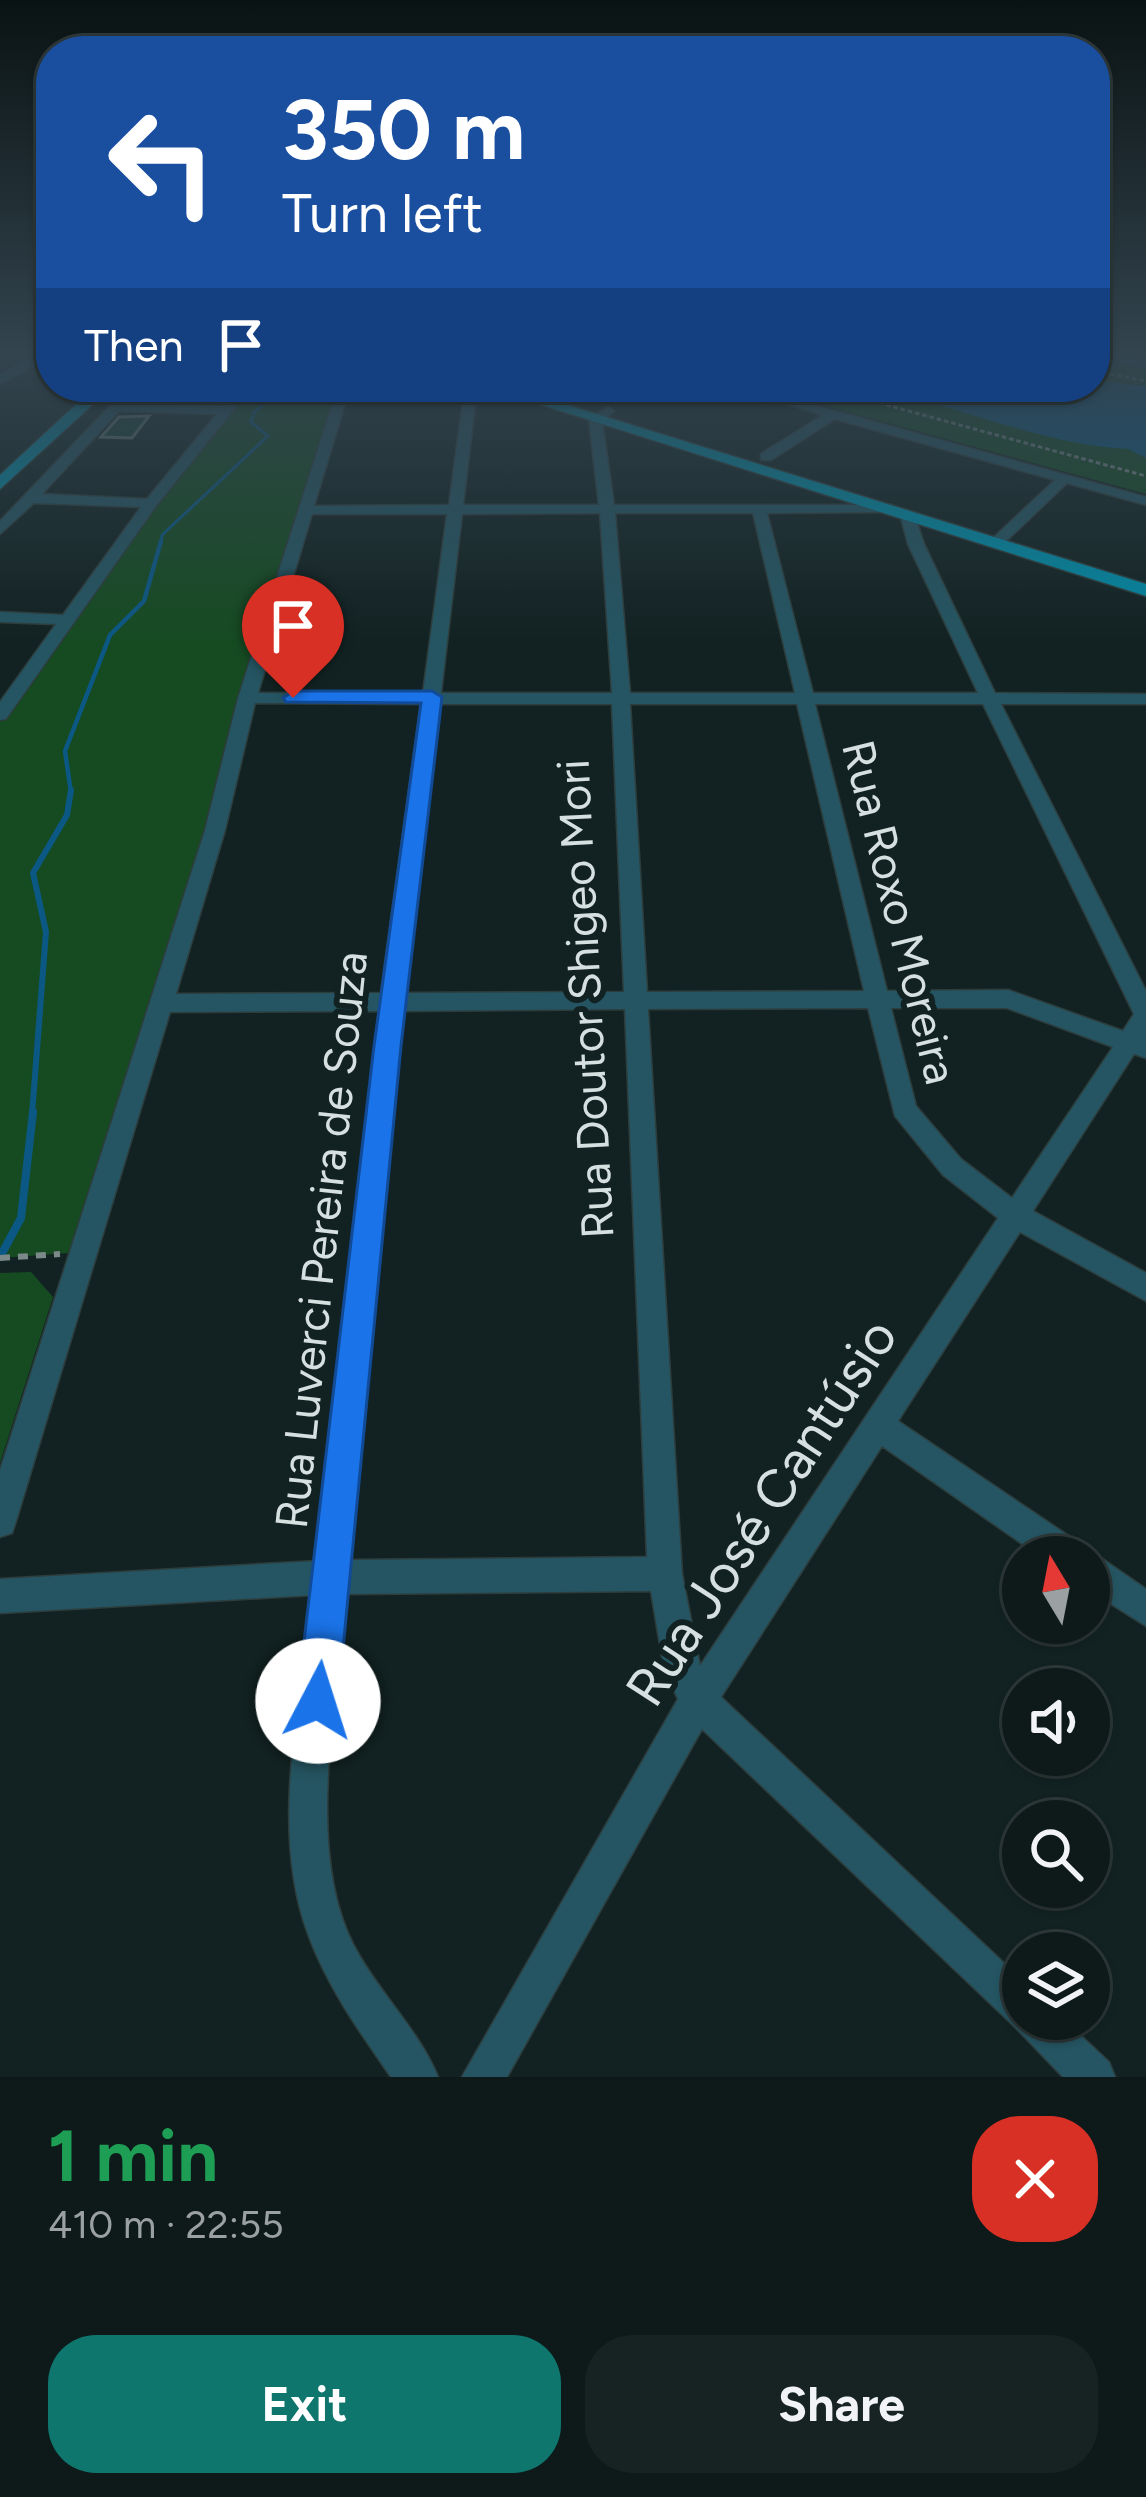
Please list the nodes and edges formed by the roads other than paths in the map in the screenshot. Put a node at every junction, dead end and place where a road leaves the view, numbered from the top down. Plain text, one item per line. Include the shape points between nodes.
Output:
1 (39, 448) edge
2 (74, 448) edge
3 (194, 448) edge
4 (327, 448) edge
5 (464, 448) edge
6 (602, 448) edge
7 (688, 448) edge
8 (720, 448) edge
9 (780, 448) edge
10 (953, 448) edge
11 (766, 457) junction
12 (1064, 478) junction
13 (0, 484) edge
14 (823, 488) junction
15 (28, 498) junction
16 (1146, 501) edge
17 (151, 502) junction
18 (607, 508) junction
19 (759, 508) junction
20 (796, 508) junction
21 (887, 508) junction
22 (310, 510) junction
23 (457, 510) junction
24 (907, 514) junction
25 (950, 528) junction
26 (0, 530) edge
27 (1004, 536) junction
28 (916, 544) junction
29 (1146, 572) edge
30 (1146, 590) edge
31 (0, 617) edge
32 (68, 620) junction
33 (432, 697) junction
34 (247, 698) junction
35 (621, 698) junction
36 (804, 698) junction
37 (989, 699) junction
38 (1146, 699) edge
39 (0, 716) edge
40 (392, 1001) junction
41 (160, 1003) junction
42 (636, 1004) junction
43 (875, 1004) junction
44 (1142, 1030) edge
45 (1016, 1215) junction
46 (1146, 1288) edge
47 (876, 1424) junction
48 (0, 1521) edge
49 (1039, 1536) edge
50 (665, 1574) junction
51 (329, 1577) junction
52 (1110, 1584) edge
53 (0, 1596) edge
54 (1146, 1609) edge
55 (698, 1700) junction
56 (1002, 1989) edge
57 (1056, 2040) edge
58 (417, 2077) edge
59 (483, 2077) edge
60 (1094, 2077) edge

1 - 13 main road
2 - 15 street
3 - 17 street
4 - 22 street
5 - 23 street, Rua Luverci Pereira de Souza
6 - 18 street, Rua Doutor Shigeo Mori
7 - 14 main road
8 - 11 main road
9 - 11 street
10 - 12 street
11 - 27 main road
12 - 16 street
12 - 27 street
14 - 20 street via 824,501
14 - 21 main road
15 - 17 street
15 - 26 street
17 - 32 street
18 - 19 street
18 - 23 street
18 - 35 street, Rua Doutor Shigeo Mori
19 - 20 street
19 - 36 street, Rua Roxo Moreira
20 - 21 street
21 - 24 main road
22 - 23 street
22 - 34 street
23 - 33 street, Rua Luverci Pereira de Souza
24 - 25 main road
24 - 28 street
25 - 27 main road
25 - 28 street via 927,532
27 - 29 main road
27 - 30 main road
28 - 37 street
31 - 32 street
32 - 39 street
33 - 34 street
33 - 35 street
33 - 40 street, Rua Luverci Pereira de Souza
34 - 41 street
35 - 36 street
35 - 42 street, Rua Doutor Shigeo Mori
36 - 37 street
36 - 43 street, Rua Roxo Moreira
37 - 38 street
37 - 44 street
40 - 41 street
40 - 42 street
40 - 51 street, Rua Luverci Pereira de Souza
41 - 48 street
42 - 43 street
42 - 50 street, Rua Doutor Shigeo Mori
43 - 44 street via 1008,999
43 - 45 street, Rua Roxo Moreira via 904,1109 925,1144
44 - 45 street, Rua José Cantúsio
45 - 46 street, Rua Roxo Moreira
45 - 47 street, Rua José Cantúsio
47 - 49 street
47 - 55 street, Rua José Cantúsio
50 - 51 street
50 - 55 street, Rua Doutor Shigeo Mori via 682,1670
51 - 53 street
51 - 58 street, Rua Luverci Pereira de Souza via 308,1865 337,1964
52 - 54 street
55 - 56 street
55 - 59 street, Rua José Cantúsio
57 - 60 street

